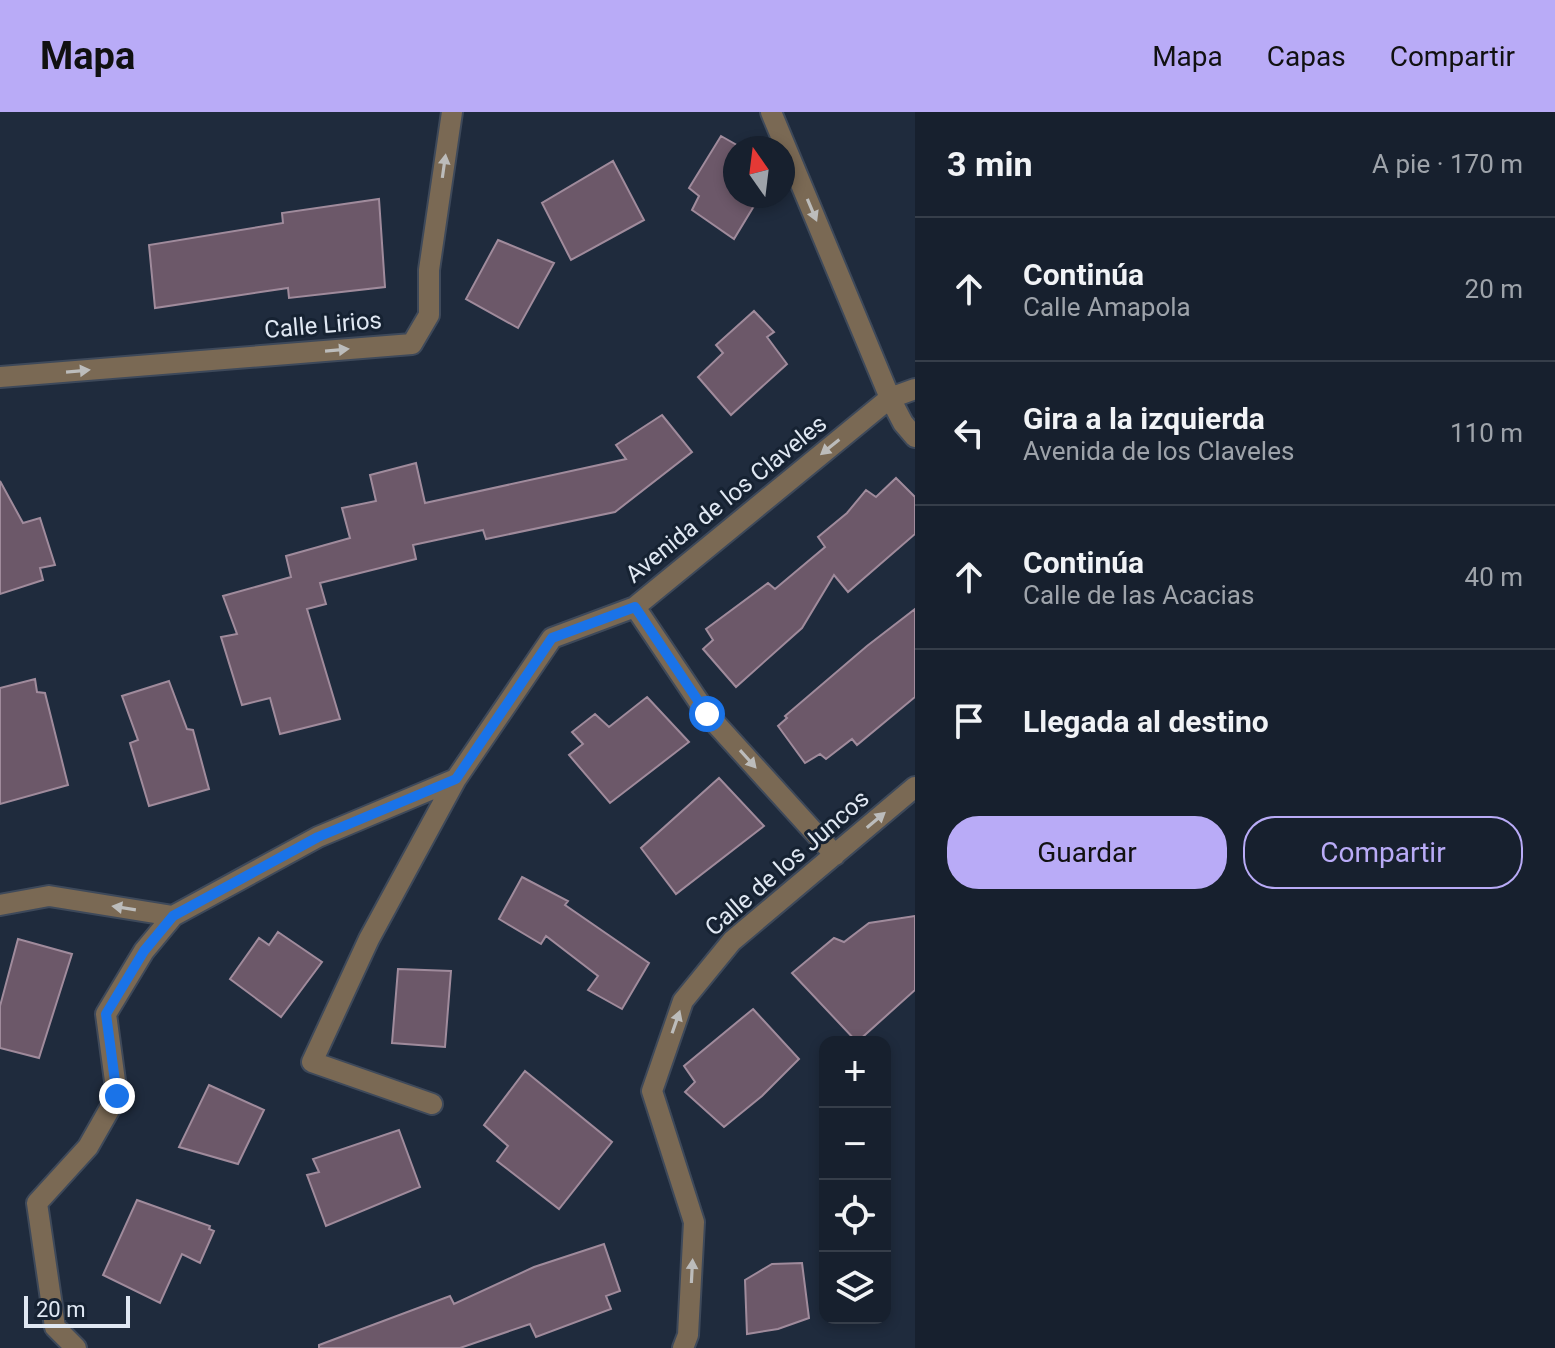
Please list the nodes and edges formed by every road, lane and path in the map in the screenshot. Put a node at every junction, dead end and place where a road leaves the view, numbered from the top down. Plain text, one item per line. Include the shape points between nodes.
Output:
1 (452, 112) edge
2 (771, 112) edge
3 (0, 377) edge
4 (915, 389) edge
5 (890, 398) junction
6 (915, 437) edge
7 (635, 607) junction
8 (456, 779) junction
9 (915, 787) edge
10 (835, 855) junction
11 (0, 905) edge
12 (173, 916) junction
13 (432, 1104) dead end
14 (76, 1348) edge
15 (683, 1348) edge

3 -> 1 street, Calle Lirios via 412,344 429,315 429,270
2 -> 5 street
4 - 5 street, Avenida de los Claveles
5 - 6 street
5 -> 7 street, Avenida de los Claveles
7 - 8 street, Avenida de los Claveles via 552,638
7 -> 10 street via 707,714
8 - 12 street via 318,837
8 - 13 street, Avenida de los Claveles via 369,939 312,1062
10 -> 9 street, Calle de los Juncos
15 -> 10 street, Calle de los Juncos via 694,1222 652,1091 683,1001 732,941
12 -> 11 street via 49,896
12 - 14 street via 144,951 106,1014 117,1096 88,1147 37,1203 55,1327

